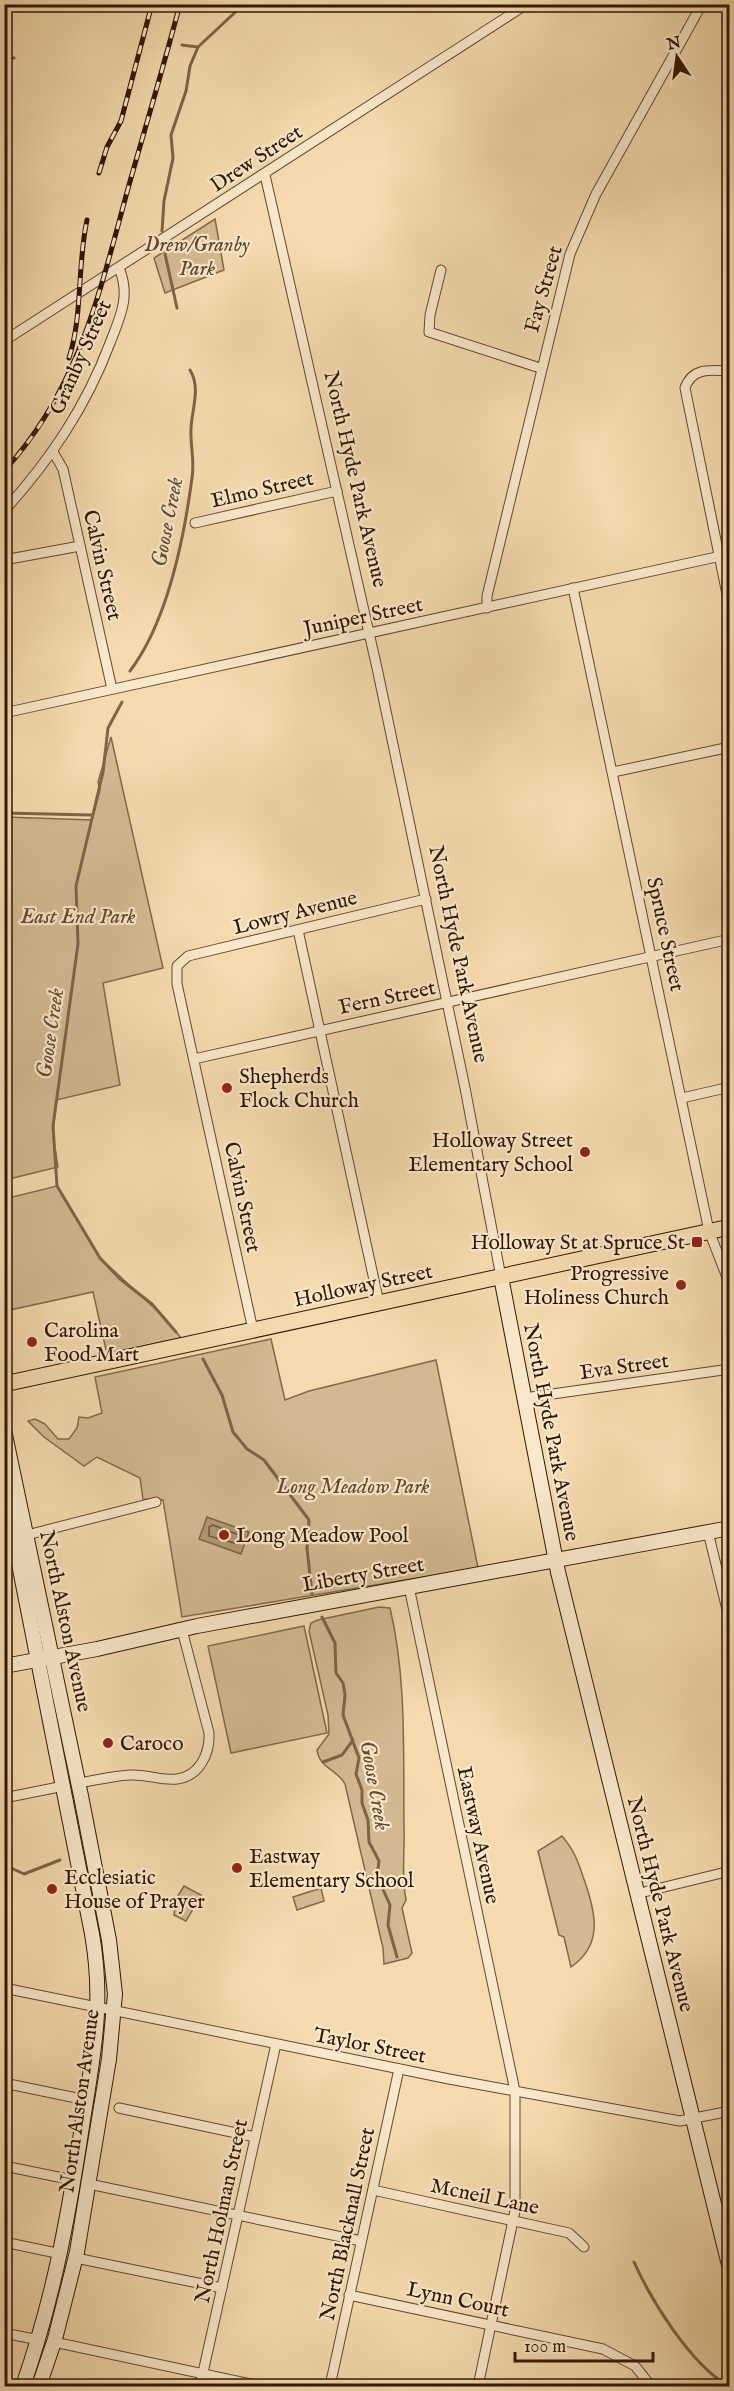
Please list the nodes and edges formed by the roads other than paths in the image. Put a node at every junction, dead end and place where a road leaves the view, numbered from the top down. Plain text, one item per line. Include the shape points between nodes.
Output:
1 (527, 4) edge
2 (702, 4) edge
3 (265, 175) junction
4 (119, 268) junction
5 (441, 270) dead end
6 (4, 341) edge
7 (540, 368) junction
8 (729, 371) edge
9 (53, 452) junction
10 (337, 491) junction
11 (4, 511) edge
12 (195, 523) dead end
13 (80, 546) junction
14 (729, 554) edge
15 (718, 557) junction
16 (4, 560) edge
17 (573, 588) junction
18 (487, 608) junction
19 (729, 609) edge
20 (369, 633) junction
21 (112, 689) junction
22 (4, 713) edge
23 (729, 747) edge
24 (613, 772) junction
25 (426, 899) junction
26 (298, 930) junction
27 (729, 939) edge
28 (652, 956) junction
29 (177, 966) joint
30 (447, 1002) junction
31 (321, 1030) junction
32 (194, 1059) junction
33 (729, 1087) edge
34 (682, 1098) junction
35 (729, 1227) edge
36 (709, 1231) junction
37 (501, 1277) junction
38 (729, 1285) edge
39 (379, 1303) junction
40 (253, 1330) junction
41 (729, 1369) edge
42 (4, 1384) edge
43 (524, 1398) junction
44 (4, 1430) edge
45 (4, 1488) edge
46 (156, 1502) dead end
47 (729, 1528) edge
48 (708, 1532) junction
49 (15, 1538) edge
50 (555, 1560) junction
51 (409, 1587) junction
52 (729, 1622) edge
53 (182, 1630) junction
54 (53, 1657) junction
55 (39, 1660) junction
56 (4, 1666) edge
57 (79, 1784) junction
58 (64, 1786) junction
59 (4, 1798) edge
60 (729, 1871) edge
61 (636, 1893) junction
62 (4, 1988) edge
63 (99, 2008) junction
64 (115, 2011) junction
65 (276, 2044) junction
66 (399, 2069) junction
67 (4, 2083) edge
68 (515, 2091) junction
69 (86, 2100) junction
70 (119, 2108) dead end
71 (729, 2111) edge
72 (692, 2120) junction
73 (255, 2137) junction
74 (4, 2166) edge
75 (73, 2180) junction
76 (88, 2184) junction
77 (373, 2190) junction
78 (239, 2215) junction
79 (513, 2221) junction
80 (361, 2241) junction
81 (4, 2242) edge
82 (584, 2247) dead end
83 (61, 2254) junction
84 (76, 2258) junction
85 (729, 2269) edge
86 (222, 2288) junction
87 (349, 2295) junction
88 (491, 2325) junction
89 (4, 2333) edge
90 (39, 2340) junction
91 (54, 2342) junction
92 (203, 2374) junction
93 (22, 2386) edge
94 (39, 2386) edge
95 (200, 2386) edge
96 (260, 2386) edge
97 (330, 2386) edge
98 (478, 2386) edge
99 (651, 2386) edge

1 - 3 street, Drew Street
2 - 7 street, Fay Street via 583,221 564,275
3 - 4 street, Drew Street
3 - 10 street, North Hyde Park Avenue
4 - 6 street, Drew Street
4 - 9 street, Granby Street via 126,299 121,316 89,393
5 - 7 street via 429,332
7 - 18 street, Fay Street
8 - 15 street via 706,370 692,375 685,396
9 - 11 street, Granby Street
9 - 13 street, Calvin Street via 63,469
10 - 12 street, Elmo Street
10 - 20 street, North Hyde Park Avenue
13 - 16 street
13 - 21 street, Calvin Street
14 - 15 street, Juniper Street
15 - 17 street, Juniper Street
15 - 19 street
17 - 18 street, Juniper Street
17 - 24 street, Spruce Street
18 - 20 street, Juniper Street
20 - 21 street, Juniper Street
20 - 25 street, North Hyde Park Avenue
21 - 22 street, Juniper Street
23 - 24 street
24 - 28 street, Spruce Street
25 - 26 street, Lowry Avenue
25 - 30 street, North Hyde Park Avenue
26 - 29 street, Lowry Avenue via 188,956
26 - 31 street
27 - 28 street, Fern Street
28 - 30 street, Fern Street
28 - 34 street, Spruce Street
29 - 32 street, Calvin Street via 177,984
30 - 31 street, Fern Street
30 - 37 street, North Hyde Park Avenue
31 - 32 street, Fern Street
31 - 39 street
32 - 40 street, Calvin Street
33 - 34 street
34 - 36 street, Spruce Street
35 - 36 main road, Holloway Street
36 - 37 main road, Holloway Street
36 - 38 street, Spruce Street
37 - 39 main road, Holloway Street
37 - 43 main road, North Hyde Park Avenue
39 - 40 main road, Holloway Street
40 - 42 main road, Holloway Street
41 - 43 street, Eva Street
43 - 50 main road, North Hyde Park Avenue
44 - 49 main road, North Alston Avenue
45 - 49 main road, North Alston Avenue
46 - 49 street
47 - 48 main road, Liberty Street
48 - 50 main road, Liberty Street
48 - 52 street
49 - 54 main road, North Alston Avenue
49 - 55 main road, North Alston Avenue
50 - 51 main road, Liberty Street
50 - 61 main road, North Hyde Park Avenue
51 - 53 main road, Liberty Street
51 - 68 street, Eastway Avenue
53 - 54 main road, Liberty Street
53 - 57 street via 209,1733 204,1761 192,1773 176,1779 130,1775
54 - 55 main road, Liberty Street
54 - 57 main road, North Alston Avenue
55 - 56 main road, Liberty Street
55 - 58 main road, North Alston Avenue
57 - 64 main road, North Alston Avenue via 109,1940
58 - 59 street
58 - 63 main road, North Alston Avenue via 96,1959
60 - 61 street
61 - 72 main road, North Hyde Park Avenue
62 - 63 street, Taylor Street
63 - 64 street, Taylor Street
63 - 69 main road, North Alston Avenue
64 - 65 street, Taylor Street
64 - 76 main road, North Alston Avenue
65 - 66 street, Taylor Street
65 - 73 street, North Holman Street
66 - 68 street, Taylor Street
66 - 77 street, North Blacknall Street
67 - 69 street
68 - 72 street, Taylor Street
68 - 79 street, Eastway Avenue
69 - 75 main road, North Alston Avenue
70 - 73 street
71 - 72 street, Taylor Street
72 - 85 main road, North Hyde Park Avenue
73 - 78 street, North Holman Street
74 - 75 street
75 - 83 main road, North Alston Avenue
76 - 78 street
76 - 84 main road, North Alston Avenue
77 - 79 street, Mcneil Lane
77 - 80 street, North Blacknall Street
78 - 80 street
78 - 86 street, North Holman Street
79 - 82 street, Mcneil Lane via 568,2233
79 - 88 street, Eastway Avenue
80 - 87 street, North Blacknall Street
81 - 83 street
83 - 90 main road, North Alston Avenue
84 - 86 street
84 - 91 main road, North Alston Avenue
86 - 92 street, North Holman Street
87 - 88 street, Lynn Court
87 - 97 street, North Blacknall Street
88 - 98 street, Eastway Avenue
88 - 99 street, Lynn Court via 603,2349 635,2366
89 - 90 street
90 - 93 main road, North Alston Avenue
91 - 92 street
91 - 94 main road, North Alston Avenue
92 - 95 street, North Holman Street
92 - 96 street

